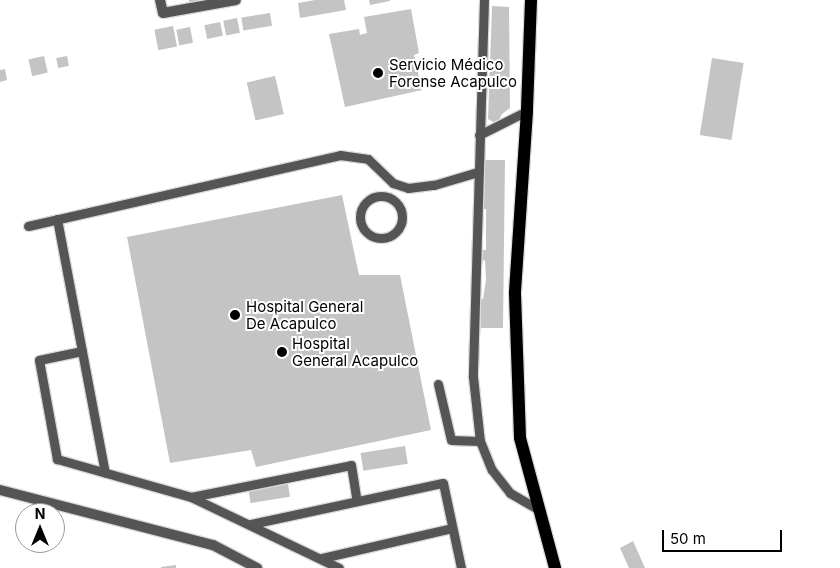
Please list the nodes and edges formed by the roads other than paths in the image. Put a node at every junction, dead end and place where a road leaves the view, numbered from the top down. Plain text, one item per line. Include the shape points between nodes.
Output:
1 (160, 0) edge
2 (236, 0) edge
3 (484, 0) edge
4 (531, 0) edge
5 (528, 111) junction
6 (479, 135) junction
7 (478, 172) junction
8 (393, 183) junction
9 (389, 197) junction
10 (58, 219) junction
11 (28, 226) dead end
12 (82, 351) junction
13 (438, 384) dead end
14 (480, 441) junction
15 (104, 472) junction
16 (0, 490) edge
17 (191, 497) junction
18 (357, 501) junction
19 (536, 508) junction
20 (251, 524) junction
21 (452, 528) junction
22 (322, 558) junction
23 (257, 568) edge
24 (340, 568) edge
25 (461, 568) edge
26 (555, 568) edge

1 - 2 street via 163,13
3 - 6 lane
4 - 5 main road
5 - 6 lane
5 - 19 main road via 515,294 520,438
6 - 7 lane
7 - 8 lane via 434,185 408,188
7 - 14 lane via 472,378
8 - 9 lane
8 - 10 lane via 368,159 340,155
9 - 9 lane via 400,207 402,223 394,235 372,237 362,227 360,213 374,197
10 - 11 lane
10 - 12 lane
12 - 15 lane
12 - 15 lane via 39,360 57,459
13 - 14 lane via 452,440
14 - 19 lane via 492,470 510,494
15 - 17 lane
16 - 23 street via 213,545
17 - 18 lane via 351,465
17 - 20 lane
18 - 20 lane
18 - 21 lane via 443,484
19 - 26 main road
20 - 22 lane
21 - 22 lane
21 - 25 lane
22 - 24 lane

